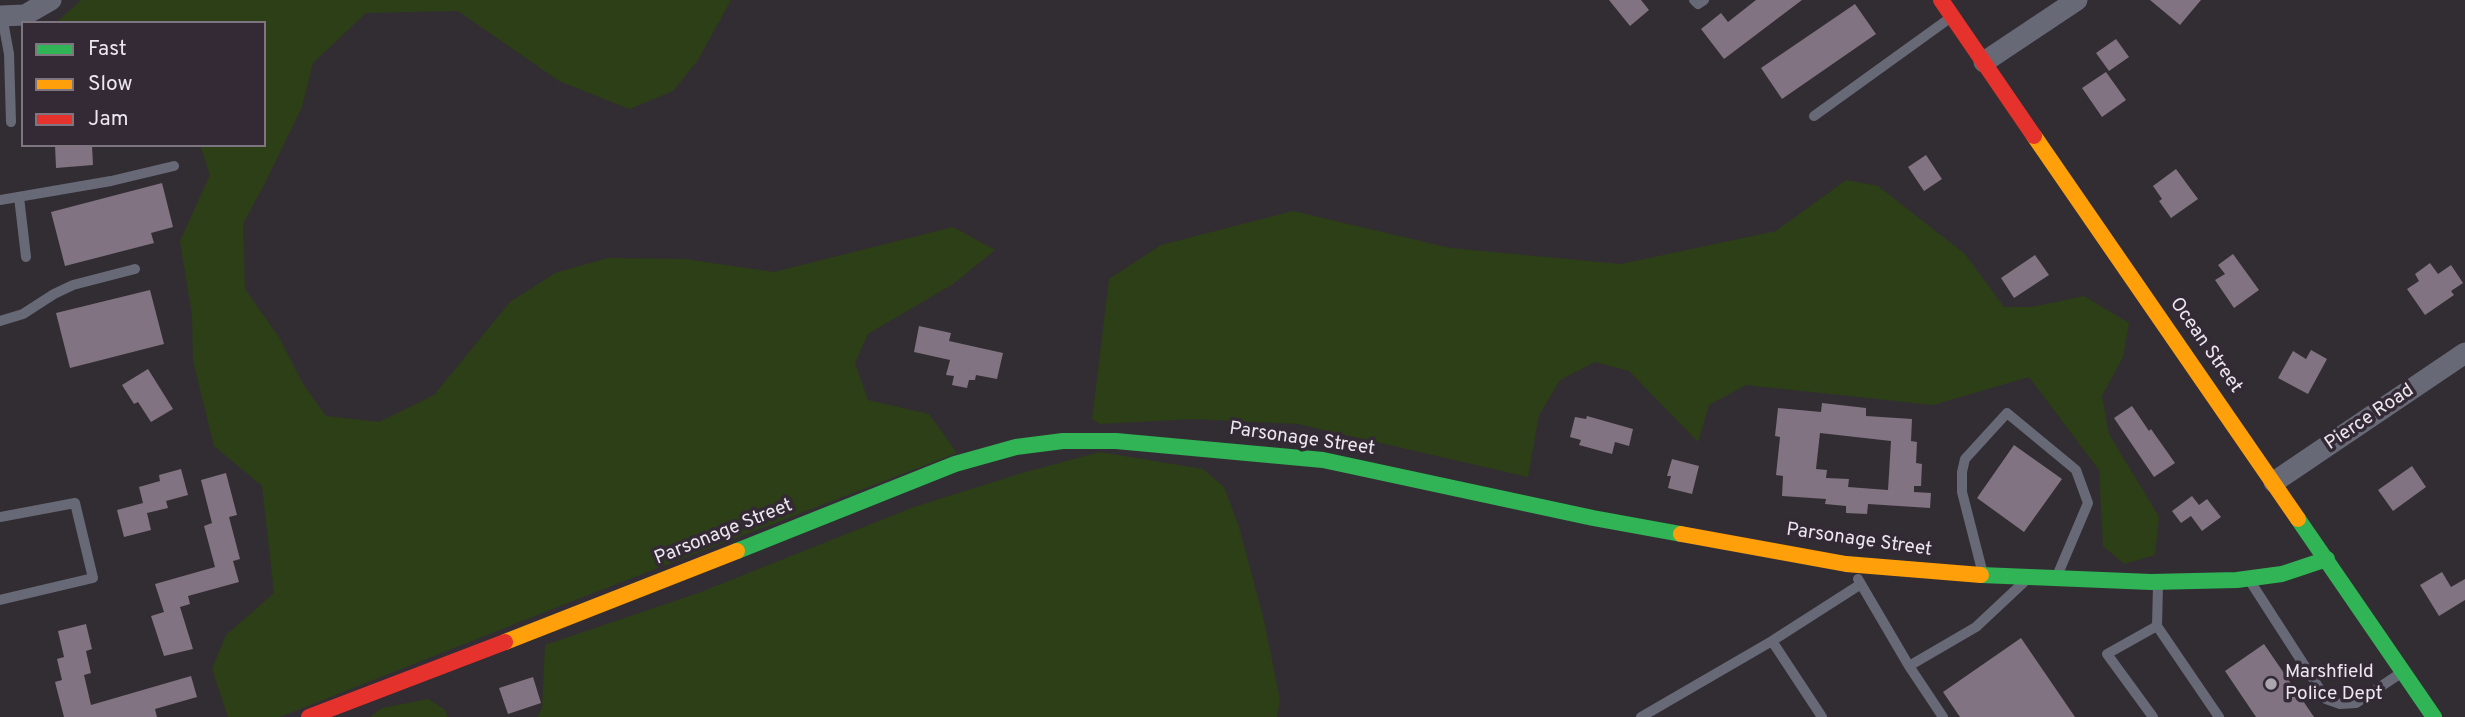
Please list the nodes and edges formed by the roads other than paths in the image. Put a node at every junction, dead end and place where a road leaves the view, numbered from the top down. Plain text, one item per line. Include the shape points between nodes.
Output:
1 (1694, 0) edge
2 (1704, 0) edge
3 (1941, 0) edge
4 (2077, 0) edge
5 (46, 2) edge
6 (1, 16) edge
7 (1952, 16) junction
8 (1984, 62) junction
9 (1814, 116) dead end
10 (10, 122) dead end
11 (174, 166) dead end
12 (19, 197) junction
13 (0, 200) edge
14 (26, 257) dead end
15 (135, 269) dead end
16 (0, 321) edge
17 (2465, 353) edge
18 (2274, 482) junction
19 (0, 517) edge
20 (2327, 559) junction
21 (1850, 565) junction
22 (1983, 575) junction
23 (2029, 577) junction
24 (2056, 578) junction
25 (2248, 579) junction
26 (2158, 582) junction
27 (1861, 584) junction
28 (0, 600) edge
29 (2157, 626) junction
30 (1772, 641) junction
31 (1909, 666) junction
32 (2403, 672) junction
33 (309, 717) edge
34 (1641, 717) edge
35 (1822, 717) edge
36 (1942, 717) edge
37 (2153, 717) edge
38 (2219, 717) edge
39 (2434, 717) edge

1 - 2 lane via 1698,4
3 - 7 street, Ocean Street
4 - 8 street
5 - 6 street via 25,15
6 - 10 lane via 9,54
7 - 8 street, Ocean Street
7 - 9 lane
8 - 18 street, Ocean Street
11 - 12 lane
12 - 13 lane
12 - 14 lane
15 - 16 lane via 73,285 23,314
17 - 18 street, Pierce Road
18 - 20 street, Ocean Street
19 - 28 lane via 75,503 93,578
20 - 25 street, Parsonage Street
20 - 32 street, Ocean Street
21 - 22 street, Parsonage Street
21 - 27 lane
21 - 33 street, Parsonage Street via 1324,460 1130,442 1063,441 1016,447 955,464
22 - 23 street, Parsonage Street
22 - 24 lane via 1962,492 1962,472 1965,459 2007,413 2076,470 2088,503
23 - 24 street, Parsonage Street
23 - 31 lane via 1976,627
24 - 26 street, Parsonage Street
25 - 26 street, Parsonage Street
25 - 32 lane via 2326,699 2356,703
26 - 29 lane
27 - 30 lane
27 - 31 lane
29 - 37 lane via 2107,654
29 - 38 lane
30 - 34 lane
30 - 35 lane
31 - 36 lane
32 - 39 street, Ocean Street

